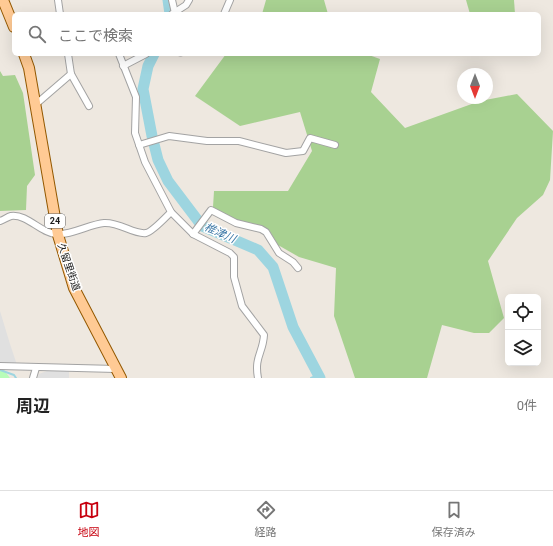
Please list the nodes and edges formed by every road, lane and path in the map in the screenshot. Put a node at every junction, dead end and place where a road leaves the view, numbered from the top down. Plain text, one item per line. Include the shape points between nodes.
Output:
1 (4, 0) edge
2 (58, 0) edge
3 (172, 0) edge
4 (189, 0) edge
5 (230, 0) edge
6 (60, 12) edge
7 (174, 12) edge
8 (177, 12) edge
9 (225, 12) edge
10 (12, 22) edge
11 (25, 56) edge
12 (70, 56) edge
13 (120, 56) edge
14 (142, 56) edge
15 (123, 66) junction
16 (71, 74) junction
17 (35, 105) junction
18 (89, 106) dead end
19 (139, 144) junction
20 (335, 145) dead end
21 (172, 212) junction
22 (0, 221) edge
23 (193, 234) junction
24 (58, 235) junction
25 (298, 268) dead end
26 (0, 366) edge
27 (36, 368) junction
28 (118, 374) edge
29 (33, 378) edge
30 (258, 378) edge

1 - 10 main road
2 - 6 street
3 - 7 street
4 - 8 street
5 - 9 street
11 - 17 main road, 久留里街道 / 24
12 - 16 street
13 - 15 street
14 - 15 street
15 - 19 street via 136,97 135,133
16 - 17 street
16 - 18 street
17 - 24 main road, 久留里街道 / 24
19 - 20 street via 169,136 207,141 239,141 286,153 303,151 310,138
19 - 21 street via 144,162
21 - 23 street
21 - 24 street via 146,234 118,224 104,223
22 - 24 street via 17,216 45,232
23 - 25 street via 211,210 236,223 266,232 279,253
23 - 30 street via 234,257 234,277 242,306 264,335 264,344 256,360
24 - 28 main road, 久留里街道 / 24 via 74,288
26 - 27 street
27 - 28 street
27 - 29 street

